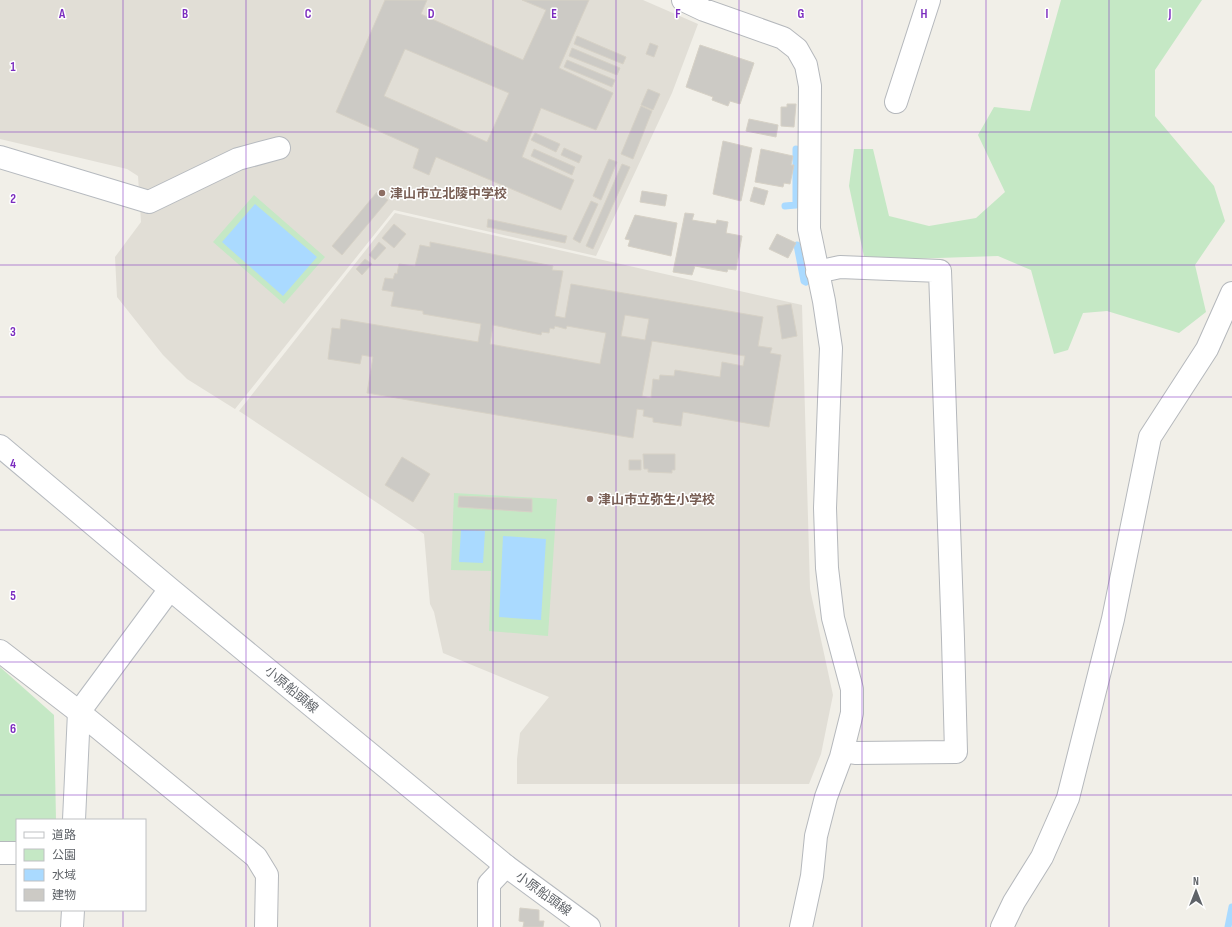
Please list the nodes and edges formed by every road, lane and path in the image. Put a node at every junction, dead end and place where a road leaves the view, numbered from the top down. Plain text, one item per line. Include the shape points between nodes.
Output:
1 (683, 0) edge
2 (929, 0) edge
3 (705, 5) edge
4 (896, 102) dead end
5 (279, 148) dead end
6 (0, 157) edge
7 (817, 272) junction
8 (1232, 293) edge
9 (0, 446) edge
10 (170, 589) junction
11 (0, 651) edge
12 (79, 712) junction
13 (843, 751) junction
14 (74, 819) edge
15 (0, 853) edge
16 (16, 853) edge
17 (506, 866) junction
18 (72, 911) edge
19 (72, 927) edge
20 (266, 927) edge
21 (489, 927) edge
22 (589, 927) edge
23 (801, 927) edge
24 (1002, 927) edge

1 - 3 street
2 - 4 street
3 - 7 street via 783,38 797,48 806,65 810,86 809,229
5 - 6 street via 238,159 149,202
7 - 13 street via 831,348 826,508 827,568 833,618 852,689 852,714
7 - 13 street via 840,267 940,271 956,752 855,754
8 - 24 street via 1207,349 1150,437 1113,620 1068,798 1042,857
9 - 10 street, 小原船頭線
10 - 12 street
10 - 17 street, 小原船頭線
11 - 12 street
12 - 14 street
12 - 20 street via 256,857 267,875
13 - 23 street via 826,797 816,836 812,876
15 - 16 street
17 - 21 street via 489,884
17 - 22 street, 小原船頭線
18 - 19 street

